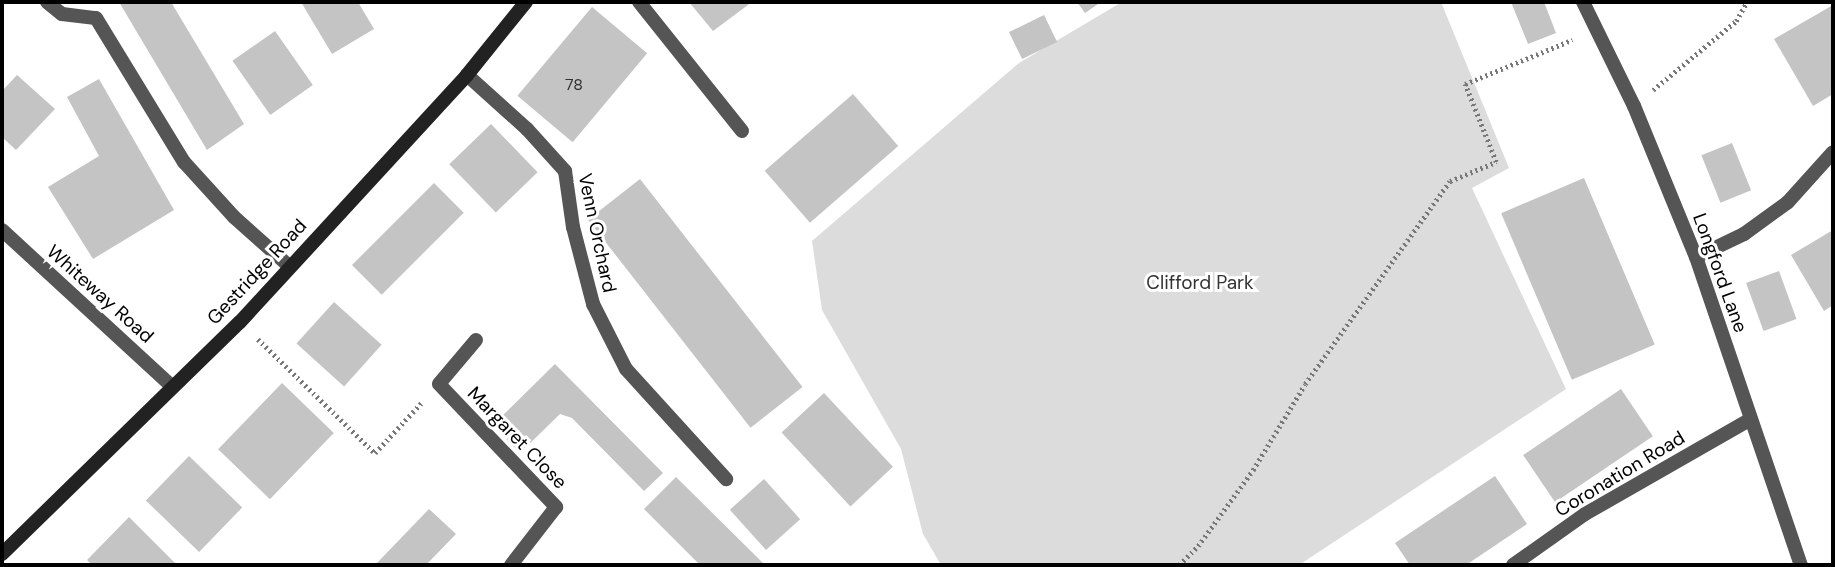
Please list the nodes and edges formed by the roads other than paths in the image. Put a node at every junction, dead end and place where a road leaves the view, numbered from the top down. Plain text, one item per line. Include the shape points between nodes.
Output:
1 (47, 2) edge
2 (526, 2) edge
3 (639, 2) edge
4 (1583, 2) edge
5 (467, 75) junction
6 (742, 131) dead end
7 (1833, 152) edge
8 (2, 230) edge
9 (1696, 257) junction
10 (289, 266) junction
11 (476, 340) dead end
12 (173, 387) junction
13 (1749, 420) junction
14 (726, 479) dead end
15 (2, 554) edge
16 (511, 565) edge
17 (1513, 565) edge
18 (1801, 565) edge

1 - 10 street via 62,14 96,18 184,162 234,217
2 - 5 main road, Gestridge Road
3 - 6 street
4 - 9 street, Longford Lane via 1634,106
5 - 10 main road, Gestridge Road
5 - 14 street, Venn Orchard via 565,171 573,227 593,304 626,369
7 - 9 street via 1788,202 1744,234
8 - 12 street, Whiteway Road
9 - 13 street, Longford Lane
10 - 12 main road, Gestridge Road
11 - 16 street, Margaret Close via 439,384 556,507
12 - 15 main road, Gestridge Road
13 - 17 street, Coronation Road via 1585,514
13 - 18 street, Longford Lane

